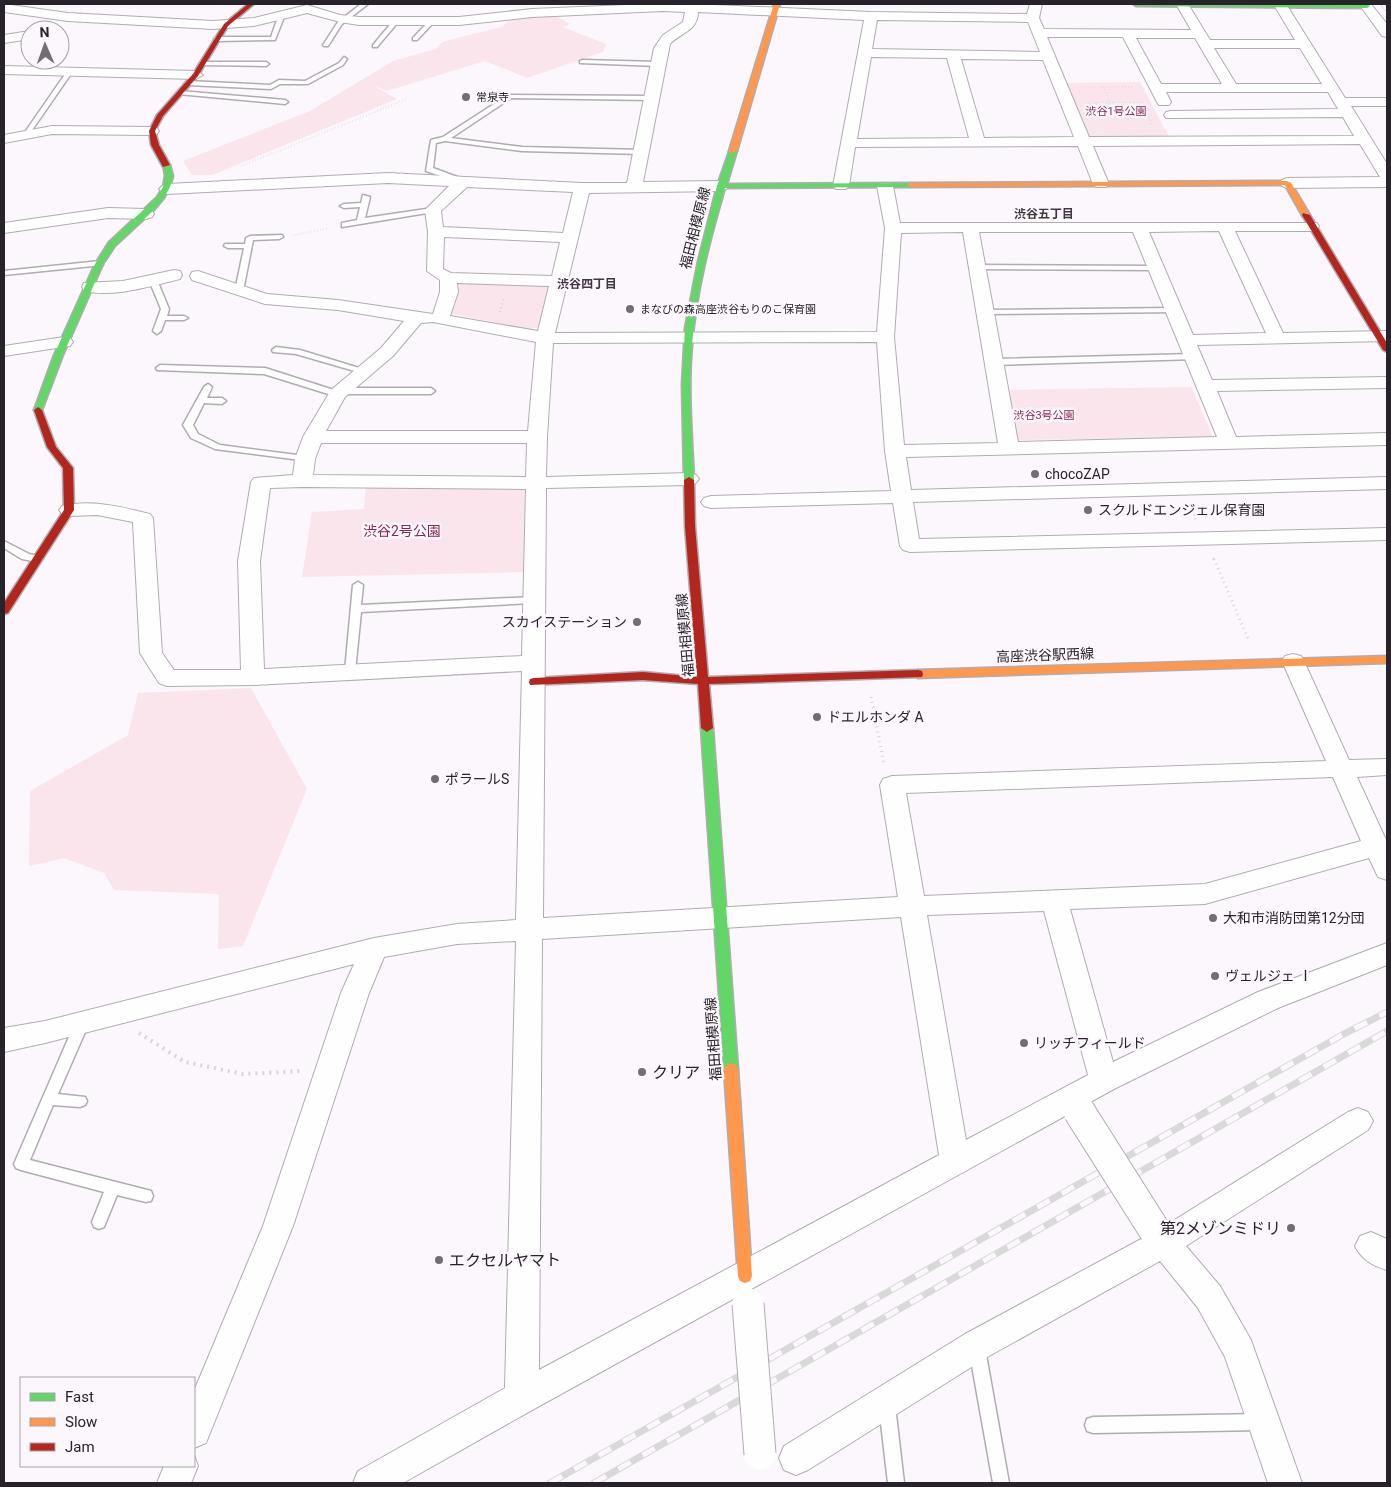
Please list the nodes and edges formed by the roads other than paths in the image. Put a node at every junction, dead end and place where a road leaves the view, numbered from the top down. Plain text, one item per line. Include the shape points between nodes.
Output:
1 (251, 4) edge
2 (365, 4) edge
3 (1136, 4) edge
4 (1182, 4) edge
5 (1280, 5) edge
6 (1366, 5) edge
7 (303, 6) edge
8 (602, 6) edge
9 (691, 7) junction
10 (776, 7) edge
11 (4, 8) edge
12 (514, 9) edge
13 (1035, 11) edge
14 (871, 16) junction
15 (281, 17) junction
16 (68, 18) junction
17 (64, 20) edge
18 (345, 20) junction
19 (396, 21) junction
20 (432, 21) junction
21 (226, 25) junction
22 (1039, 33) junction
23 (1387, 33) edge
24 (1127, 34) junction
25 (20, 37) edge
26 (4, 39) edge
27 (216, 39) junction
28 (415, 39) dead end
29 (1202, 39) junction
30 (1304, 44) junction
31 (326, 45) dead end
32 (375, 46) dead end
33 (864, 53) junction
34 (953, 55) junction
35 (1048, 56) junction
36 (582, 62) dead end
37 (344, 63) dead end
38 (266, 64) dead end
39 (658, 64) junction
40 (4, 70) edge
41 (70, 71) junction
42 (328, 72) junction
43 (196, 74) junction
44 (341, 76) dead end
45 (1157, 88) junction
46 (1231, 88) junction
47 (1332, 88) junction
48 (180, 93) junction
49 (652, 98) junction
50 (286, 102) dead end
51 (1387, 102) edge
52 (1345, 108) junction
53 (1171, 115) junction
54 (152, 131) junction
55 (26, 135) junction
56 (445, 138) junction
57 (4, 139) edge
58 (1365, 140) junction
59 (1185, 141) junction
60 (978, 142) junction
61 (1083, 142) junction
62 (848, 143) junction
63 (641, 152) junction
64 (1387, 176) edge
65 (464, 181) junction
66 (1387, 182) edge
67 (1286, 183) junction
68 (1101, 184) junction
69 (721, 186) junction
70 (841, 186) junction
71 (885, 186) junction
72 (634, 187) junction
73 (582, 188) junction
74 (167, 189) junction
75 (366, 196) dead end
76 (344, 206) dead end
77 (364, 206) junction
78 (433, 210) junction
79 (146, 214) junction
80 (360, 221) junction
81 (345, 225) road end
82 (1311, 226) junction
83 (1139, 227) junction
84 (1225, 227) junction
85 (4, 228) edge
86 (893, 228) junction
87 (970, 228) junction
88 (436, 232) junction
89 (279, 237) dead end
90 (570, 238) junction
91 (228, 246) dead end
92 (248, 246) junction
93 (100, 263) junction
94 (977, 267) junction
95 (1156, 268) junction
96 (4, 272) edge
97 (174, 275) dead end
98 (198, 276) dead end
99 (448, 278) junction
100 (153, 280) junction
101 (559, 281) junction
102 (90, 286) junction
103 (239, 291) junction
104 (1174, 310) junction
105 (985, 312) junction
106 (162, 318) junction
107 (184, 318) dead end
108 (416, 318) junction
109 (440, 319) junction
110 (157, 331) dead end
111 (885, 337) junction
112 (545, 338) junction
113 (690, 338) junction
114 (1277, 338) junction
115 (1186, 340) junction
116 (1384, 341) edge
117 (64, 342) junction
118 (276, 350) dead end
119 (4, 351) edge
120 (1194, 357) junction
121 (994, 362) junction
122 (160, 368) dead end
123 (364, 371) junction
124 (1387, 382) edge
125 (1206, 386) junction
126 (208, 387) dead end
127 (431, 391) dead end
128 (339, 392) junction
129 (201, 400) junction
130 (222, 401) dead end
131 (314, 436) junction
132 (537, 437) junction
133 (1387, 439) edge
134 (1229, 443) junction
135 (1009, 448) junction
136 (895, 451) junction
137 (305, 459) junction
138 (689, 479) junction
139 (302, 481) junction
140 (535, 483) junction
141 (1387, 483) edge
142 (902, 497) junction
143 (711, 502) dead end
144 (69, 510) junction
145 (1387, 534) edge
146 (4, 544) edge
147 (38, 560) junction
148 (358, 585) dead end
149 (534, 600) junction
150 (356, 609) junction
151 (4, 611) edge
152 (1387, 659) edge
153 (1293, 662) junction
154 (350, 671) junction
155 (533, 672) junction
156 (253, 677) junction
157 (565, 681) junction
158 (704, 681) junction
159 (618, 689) dead end
160 (664, 690) dead end
161 (1387, 767) edge
162 (1341, 769) junction
163 (1377, 846) junction
164 (1387, 870) edge
165 (1054, 900) junction
166 (914, 906) junction
167 (720, 917) junction
168 (529, 929) junction
169 (374, 948) junction
170 (1387, 954) edge
171 (82, 1022) junction
172 (4, 1040) edge
173 (1104, 1080) junction
174 (49, 1099) junction
175 (80, 1101) dead end
176 (1074, 1105) junction
177 (1358, 1121) dead end
178 (955, 1160) junction
179 (113, 1188) junction
180 (146, 1196) dead end
181 (98, 1222) dead end
182 (1159, 1237) junction
183 (746, 1290) junction
184 (976, 1344) junction
185 (522, 1397) junction
186 (886, 1401) junction
187 (1265, 1422) junction
188 (1093, 1425) dead end
189 (195, 1429) edge
190 (760, 1454) dead end
191 (796, 1458) dead end
192 (180, 1467) edge
193 (174, 1483) edge
194 (370, 1483) edge
195 (896, 1483) edge
196 (1001, 1483) edge
197 (1285, 1483) edge

1 - 21 street
2 - 18 lane
3 - 4 street
4 - 5 street
4 - 29 street
5 - 6 street
5 - 30 street
6 - 23 street
7 - 15 street
7 - 18 street
8 - 9 street
8 - 12 street
9 - 10 street
9 - 39 street via 691,20 665,39
10 - 14 street
10 - 69 street, 福田相模原線
11 - 16 street
12 - 20 street via 468,21
13 - 14 street
13 - 22 street
14 - 33 street
15 - 21 street
15 - 27 lane via 273,38
16 - 17 street
16 - 21 street
18 - 19 street
18 - 31 lane
19 - 20 street
19 - 32 lane
20 - 28 lane
21 - 27 street
22 - 24 street
22 - 35 street
24 - 29 street
24 - 45 street
25 - 26 street
27 - 43 street
29 - 30 street
29 - 46 street
30 - 47 street
33 - 34 street
33 - 62 street
34 - 35 street
34 - 60 street
35 - 61 street
36 - 39 lane
37 - 42 lane
38 - 43 lane
39 - 49 street
40 - 41 street
41 - 43 street
41 - 55 lane
42 - 43 lane via 306,84 279,82 272,87
42 - 44 lane
43 - 48 street
45 - 46 street
45 - 53 street
46 - 47 street
47 - 52 street
48 - 50 lane via 271,105
48 - 54 street
49 - 56 lane via 510,96
49 - 63 street
51 - 52 street
52 - 53 street
52 - 58 street
53 - 59 street
54 - 55 street via 52,130
54 - 74 street via 155,145 168,169
55 - 57 street
56 - 63 lane via 522,149
56 - 65 lane via 433,141 429,169
58 - 59 street
58 - 64 street
59 - 61 street
60 - 61 street
60 - 62 street
61 - 68 street
62 - 70 street
63 - 72 street
65 - 73 street
65 - 74 street via 388,178
65 - 78 street
66 - 67 street
67 - 68 street
67 - 82 street
68 - 71 street
69 - 70 street
69 - 72 street
69 - 113 street, 福田相模原線 via 702,254
70 - 71 street
71 - 86 street
72 - 73 street
73 - 90 street
74 - 79 street
75 - 77 lane
76 - 77 lane
77 - 80 lane
78 - 80 lane
78 - 88 street
79 - 85 street via 108,213
79 - 93 street via 113,243
80 - 81 lane
82 - 84 street
82 - 116 street
83 - 84 street
83 - 87 street
83 - 95 street
84 - 114 street
86 - 87 street
86 - 111 street
87 - 94 street
88 - 90 street
88 - 99 street via 435,271
89 - 92 lane via 250,238
90 - 101 street
91 - 92 lane
92 - 103 lane
93 - 96 lane
93 - 102 street
94 - 95 lane
94 - 105 street
95 - 104 street
97 - 100 street
98 - 103 street
99 - 101 street
99 - 109 street via 450,292
100 - 102 street via 123,286
100 - 106 lane via 165,309
101 - 112 street
102 - 117 street
103 - 108 street via 265,299 338,305
104 - 105 lane
104 - 115 street
105 - 121 street
106 - 107 lane
106 - 110 lane
108 - 109 street
108 - 123 street via 387,352
109 - 112 street
111 - 113 street
111 - 136 street
112 - 113 street
112 - 132 street
113 - 138 street, 福田相模原線 via 687,360
114 - 115 street
114 - 116 street
115 - 120 street
117 - 119 street
117 - 144 street via 38,410 52,447 68,468
118 - 123 lane via 296,352
120 - 121 lane
120 - 125 street
121 - 135 street
122 - 128 lane via 265,372
123 - 128 street
124 - 125 street
125 - 134 street
126 - 129 lane
127 - 128 lane
128 - 131 street
129 - 130 lane
129 - 137 lane via 188,425 194,436 218,447
131 - 132 street
131 - 137 street
132 - 140 street
133 - 134 street
134 - 135 street
135 - 136 street
136 - 142 street
137 - 139 street
138 - 140 street
138 - 158 street, 福田相模原線
139 - 140 street
139 - 156 street via 261,482 250,561
140 - 149 street
141 - 142 street
142 - 143 street
142 - 145 street via 910,546
144 - 147 street
144 - 156 street via 97,509 142,518 151,652 167,678
146 - 147 lane
147 - 151 street
148 - 150 lane
149 - 150 lane
149 - 155 street
150 - 154 lane
152 - 153 street, 高座渋谷駅西線
153 - 158 street, 高座渋谷駅西線
153 - 162 street
154 - 155 street
154 - 156 street
155 - 157 street
155 - 168 street
157 - 158 street via 643,676
157 - 159 street
158 - 160 street
158 - 167 street, 福田相模原線
161 - 162 street
162 - 163 street
162 - 166 street via 892,784
163 - 164 street
163 - 165 street via 1206,894
165 - 166 street
165 - 173 street
166 - 167 street
166 - 178 street
167 - 168 street
167 - 183 street, 福田相模原線
168 - 169 street via 457,934
168 - 185 street
169 - 171 street
169 - 189 street via 354,993 278,1226
170 - 173 street via 1268,1000
171 - 172 street
171 - 174 lane
173 - 176 street
174 - 175 lane
174 - 179 lane via 21,1164
176 - 178 street
176 - 182 street, bridge
177 - 182 street
178 - 183 street
179 - 180 lane
179 - 181 lane
182 - 184 street
182 - 187 street via 1209,1297 1240,1351
183 - 185 street
183 - 190 street, bridge
184 - 186 street
184 - 196 lane
185 - 194 street
186 - 191 street
186 - 195 lane
187 - 188 lane
187 - 197 street
192 - 193 street

